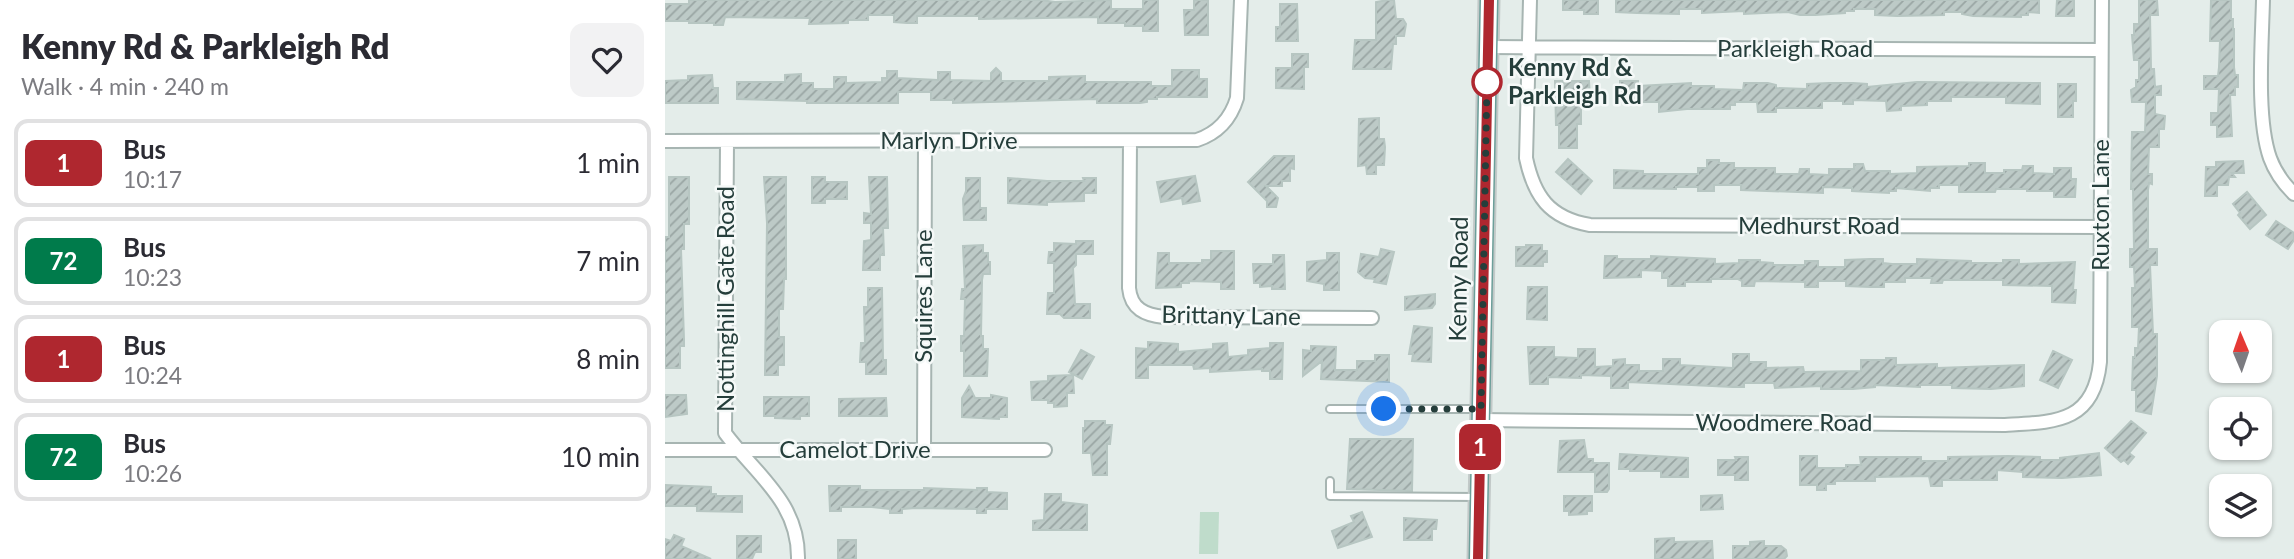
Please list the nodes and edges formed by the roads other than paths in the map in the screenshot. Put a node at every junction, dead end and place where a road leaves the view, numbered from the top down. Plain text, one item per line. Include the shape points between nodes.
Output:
1 (1241, 0) edge
2 (1489, 0) edge
3 (1530, 0) edge
4 (2102, 0) edge
5 (2263, 0) edge
6 (1488, 47) junction
7 (1528, 48) junction
8 (2101, 50) junction
9 (1130, 141) junction
10 (665, 142) edge
11 (727, 142) junction
12 (925, 142) junction
13 (2294, 194) edge
14 (2100, 228) junction
15 (1372, 318) dead end
16 (2084, 406) joint
17 (1330, 409) dead end
18 (1481, 414) junction
19 (665, 450) edge
20 (738, 450) junction
21 (1045, 450) dead end
22 (923, 451) junction
23 (1330, 481) dead end
24 (1479, 497) junction
25 (798, 559) edge
26 (1478, 559) edge

1 - 9 street, Marlyn Drive via 1239,84 1226,121 1209,136 1197,139
2 - 6 main road, Kenny Road
3 - 7 street
4 - 8 street, Ruxton Lane
5 - 13 street via 2264,137 2279,177
6 - 7 street, Parkleigh Road
6 - 18 main road, Kenny Road
7 - 8 street, Parkleigh Road
7 - 14 street, Medhurst Road via 1526,158 1531,181 1544,202 1565,218 1590,225
8 - 14 street, Ruxton Lane
9 - 12 street, Marlyn Drive
9 - 15 street, Brittany Lane via 1129,288 1136,308 1164,317
10 - 11 street, Marlyn Drive
11 - 12 street, Marlyn Drive
11 - 20 street, Nottinghill Gate Road via 725,433
12 - 22 street, Squires Lane
14 - 16 street, Ruxton Lane via 2100,362 2095,386
16 - 18 street, Woodmere Road via 2052,422 2005,425
17 - 18 lane
18 - 24 main road, Kenny Road
19 - 20 street, Camelot Drive
20 - 22 street, Camelot Drive
20 - 25 street, Nottinghill Gate Road via 781,498 795,526
21 - 22 street, Camelot Drive
23 - 24 lane via 1329,496
24 - 26 main road, Kenny Road

